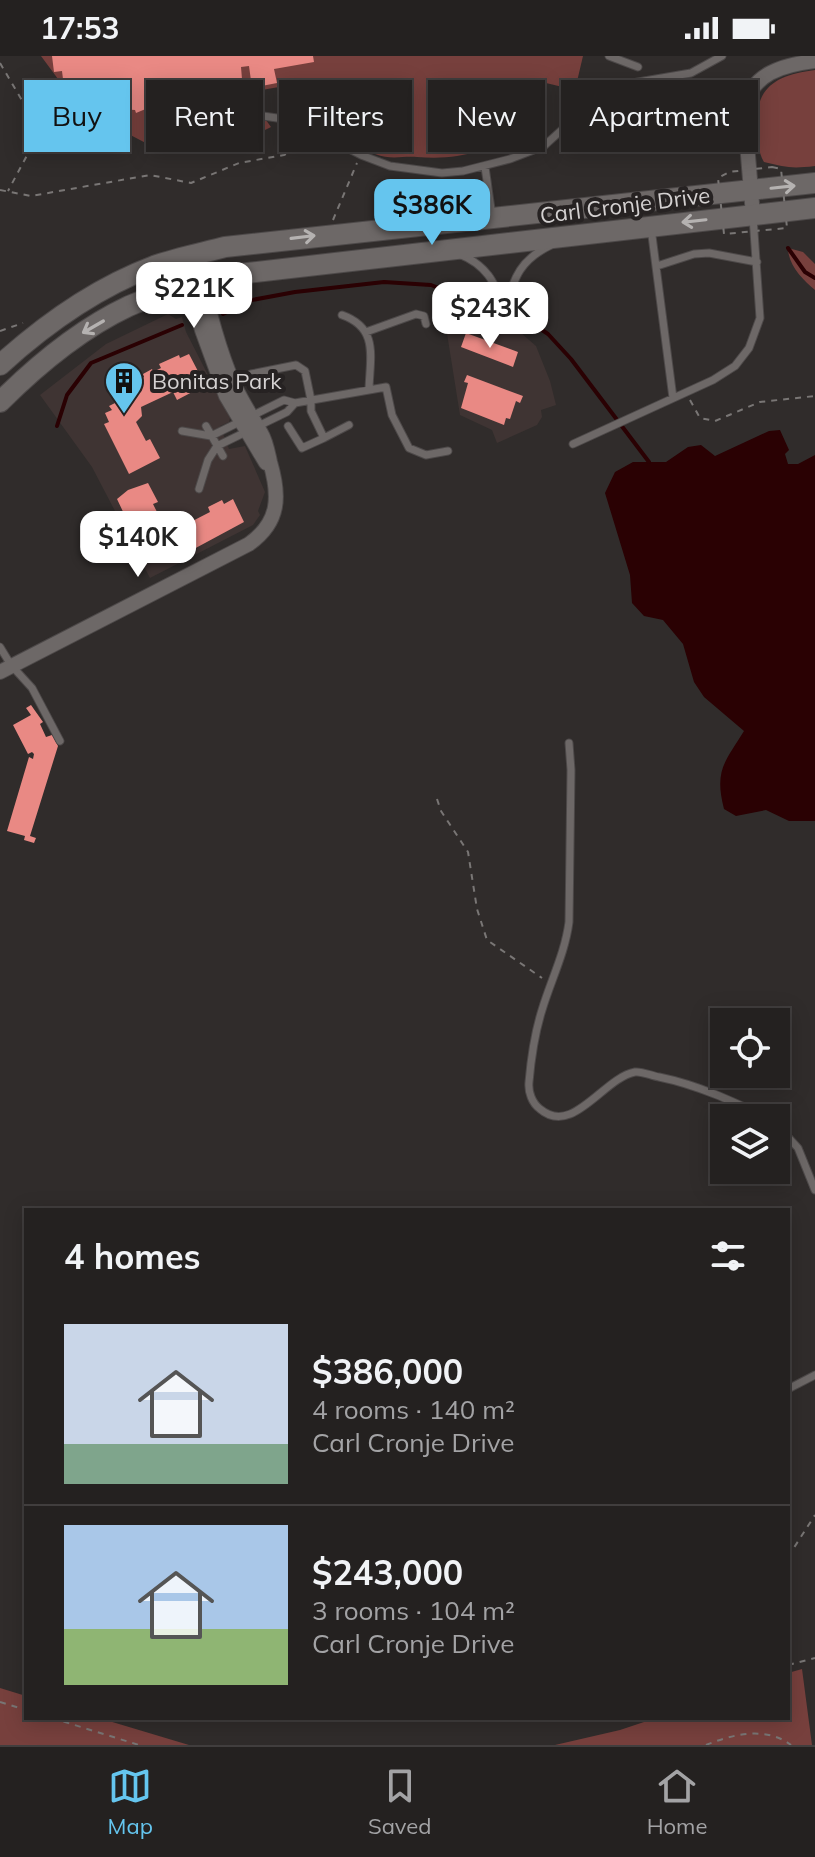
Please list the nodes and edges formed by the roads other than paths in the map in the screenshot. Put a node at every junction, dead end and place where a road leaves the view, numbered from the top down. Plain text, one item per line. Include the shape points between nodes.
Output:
1 (609, 56) edge
2 (722, 56) edge
3 (815, 61) edge
4 (638, 67) dead end
5 (263, 116) edge
6 (485, 167) junction
7 (815, 183) edge
8 (751, 190) junction
9 (815, 208) edge
10 (753, 215) junction
11 (492, 219) junction
12 (651, 226) junction
13 (575, 234) junction
14 (446, 249) junction
15 (189, 256) junction
16 (757, 262) junction
17 (657, 266) junction
18 (195, 284) junction
19 (342, 315) dead end
20 (426, 324) dead end
21 (366, 332) junction
22 (0, 365) edge
23 (251, 374) dead end
24 (369, 389) junction
25 (673, 398) junction
26 (311, 400) junction
27 (0, 402) edge
28 (295, 403) junction
29 (249, 424) junction
30 (349, 425) dead end
31 (206, 426) dead end
32 (288, 426) dead end
33 (182, 431) dead end
34 (211, 436) junction
35 (324, 438) junction
36 (573, 444) dead end
37 (217, 446) junction
38 (448, 451) dead end
39 (223, 456) dead end
40 (199, 489) dead end
41 (0, 647) edge
42 (5, 669) edge
43 (60, 741) dead end
44 (569, 743) dead end
45 (739, 1104) edge
46 (790, 1139) edge
47 (815, 1190) edge
48 (815, 1375) edge
49 (790, 1388) edge

1 - 4 lane
2 - 6 lane via 691,73 609,87 544,146
3 - 8 street via 771,72 746,97
5 - 6 lane via 306,127 390,166 442,173
6 - 11 lane
8 -> 7 main road, Carl Cronje Drive
8 - 10 street
8 - 11 main road, Carl Cronje Drive
9 - 10 main road, Carl Cronje Drive
10 -> 12 main road, Carl Cronje Drive
10 - 16 lane
15 -> 11 main road, Carl Cronje Drive via 326,234
12 - 13 main road, Carl Cronje Drive
12 - 17 lane
13 - 14 main road, Carl Cronje Drive
13 - 14 lane via 528,259 505,308 483,266
14 - 18 main road, Carl Cronje Drive via 248,272
15 - 18 street
15 - 22 main road, Carl Cronje Drive via 117,282
16 - 17 lane via 709,253
16 - 25 lane via 760,318 749,348 735,366
17 - 25 lane
18 -> 27 main road, Carl Cronje Drive via 128,307 65,344
18 - 29 street
19 - 21 lane
20 - 21 lane via 424,316 416,314
21 - 24 lane
23 - 26 lane via 302,367
24 - 26 lane
24 - 38 lane via 386,387 392,415 409,448 426,455
25 - 36 lane
26 - 28 lane
26 - 35 lane
28 - 29 lane via 287,412
28 - 29 lane via 284,400
29 - 34 lane
29 - 37 lane
29 - 42 street via 263,436 275,477 277,495 268,527 256,539
30 - 35 lane
31 - 34 lane
32 - 35 lane via 302,448
33 - 34 lane
34 - 37 lane
37 - 39 lane
37 - 40 lane
41 - 42 lane
42 - 43 lane via 32,688
44 - 45 lane via 569,922 541,1013 531,1097 543,1112 575,1113 610,1084 636,1072 686,1083
46 - 47 lane
48 - 49 lane

